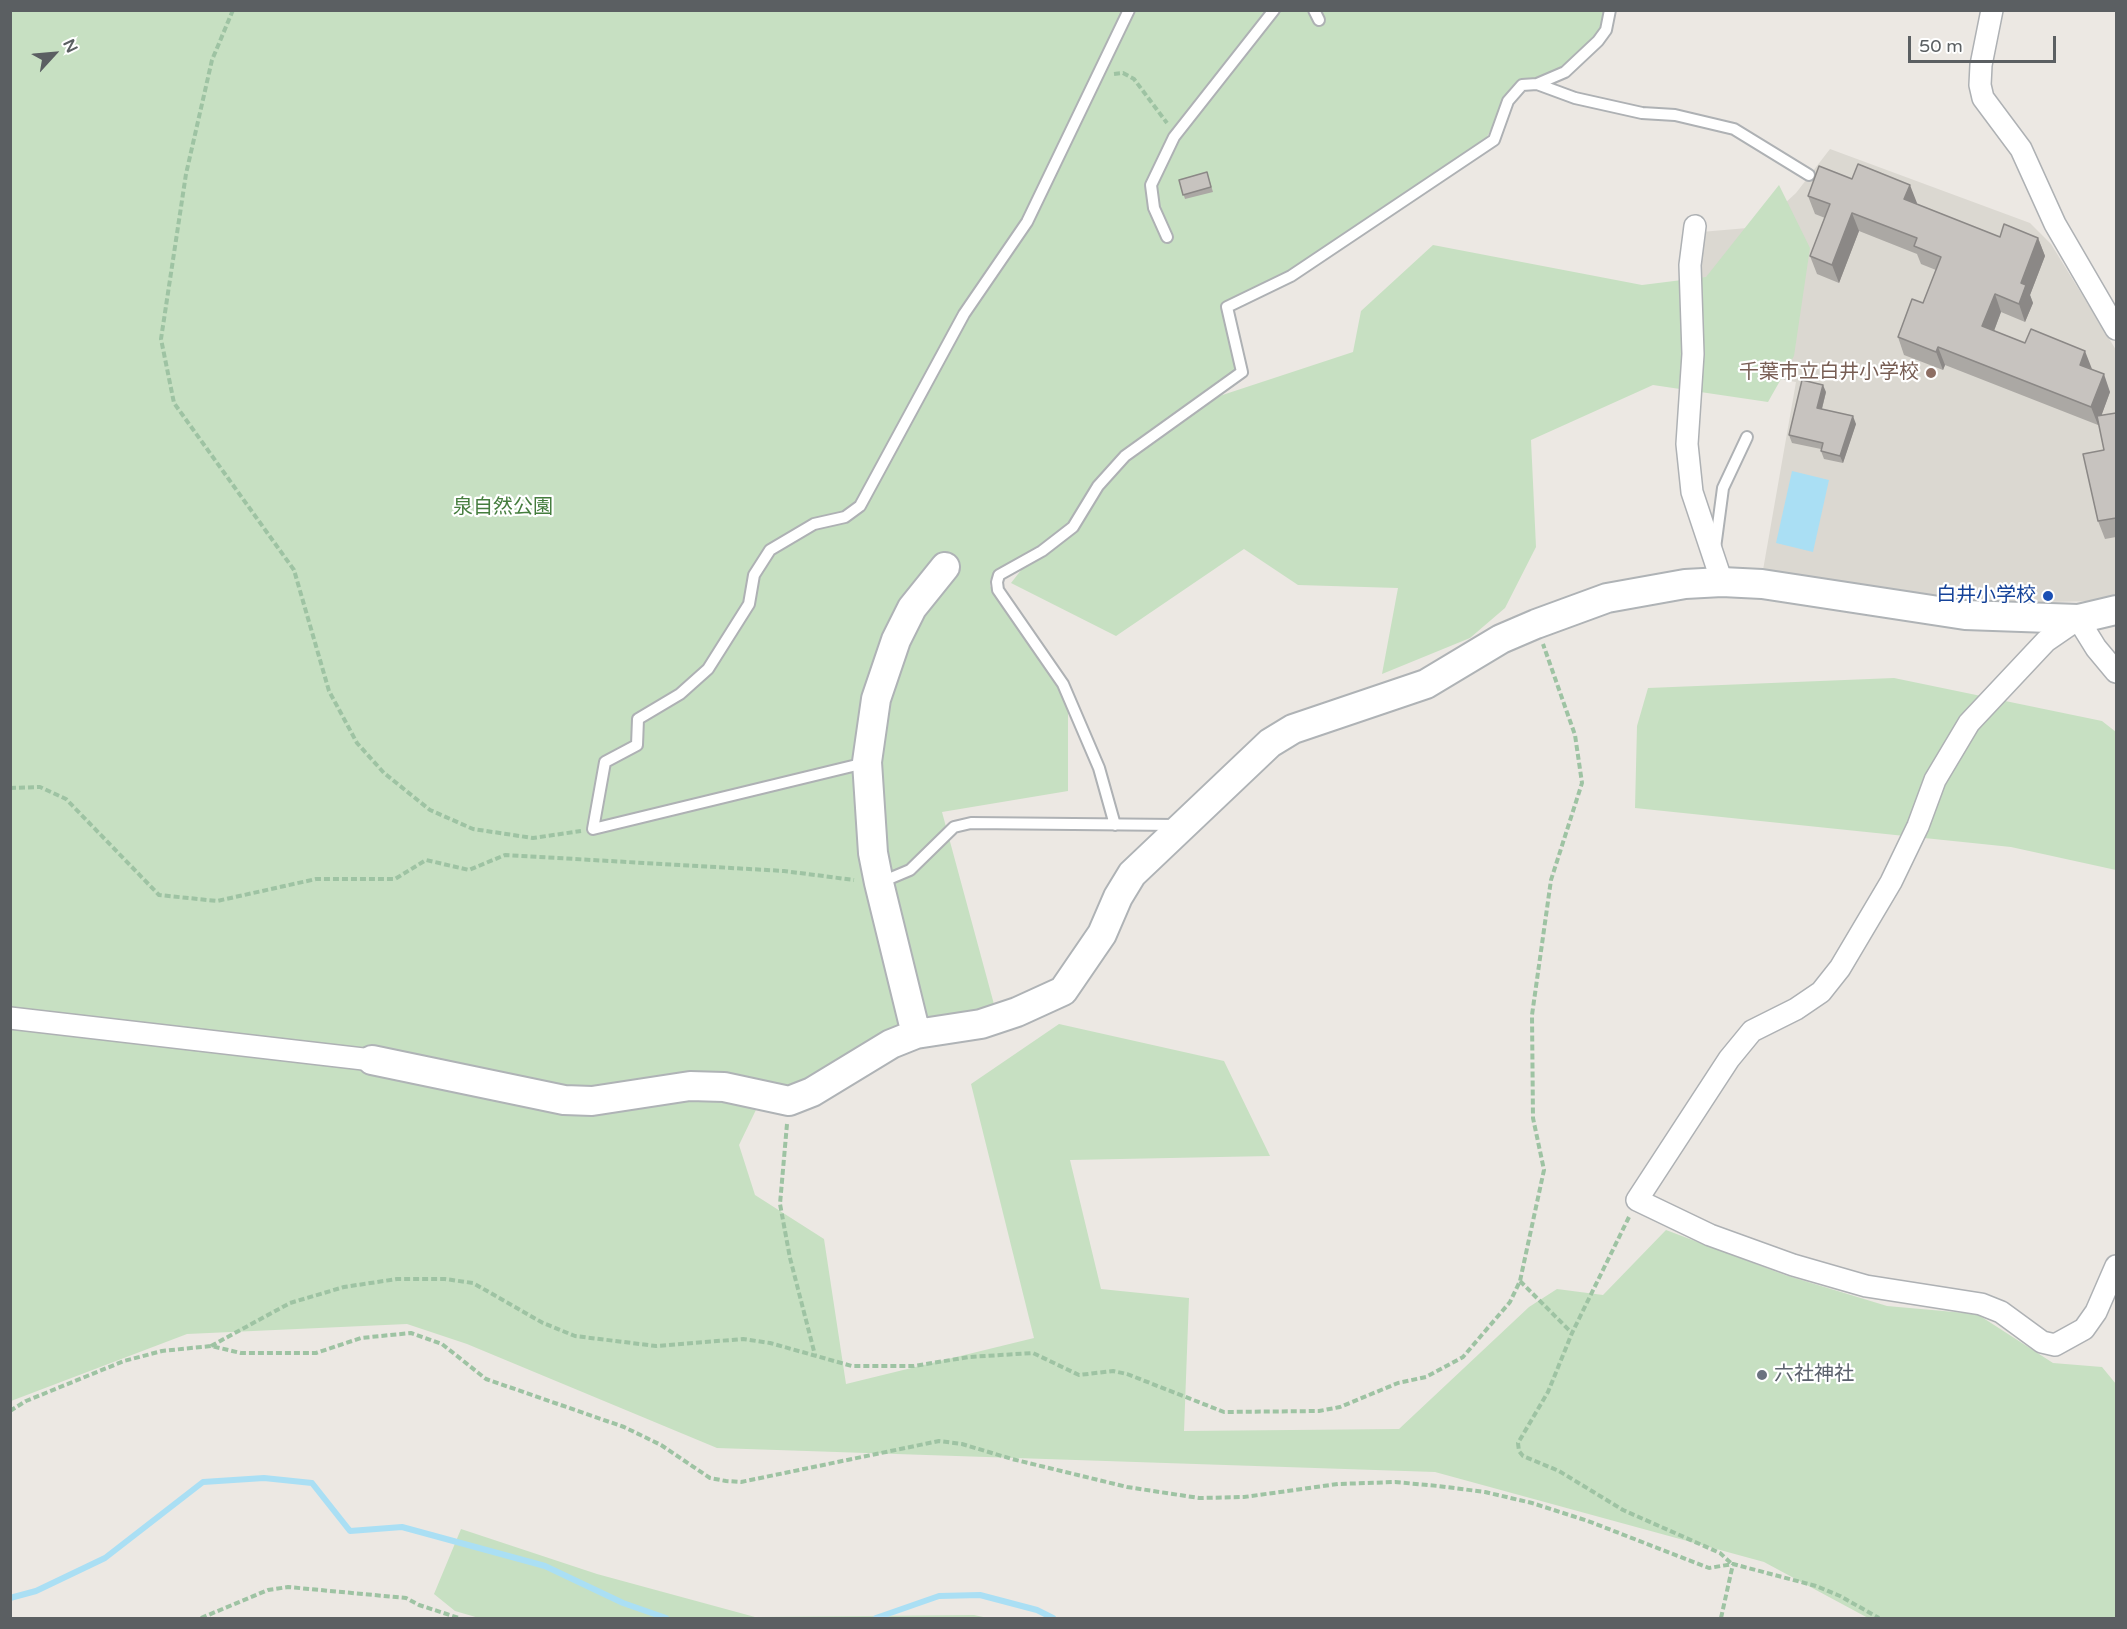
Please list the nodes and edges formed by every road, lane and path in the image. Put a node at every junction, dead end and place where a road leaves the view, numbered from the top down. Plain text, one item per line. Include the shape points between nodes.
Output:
1 (233, 10) edge
2 (1129, 10) edge
3 (1274, 10) edge
4 (1610, 10) edge
5 (1992, 10) edge
6 (1094, 82) junction
7 (1537, 84) junction
8 (1174, 137) junction
9 (1809, 175) dead end
10 (1695, 226) dead end
11 (1167, 237) dead end
12 (2116, 329) edge
13 (1747, 437) dead end
14 (945, 567) dead end
15 (1718, 570) junction
16 (2116, 610) edge
17 (2078, 620) junction
18 (1536, 624) junction
19 (2116, 672) edge
20 (867, 762) junction
21 (10, 788) edge
22 (1115, 825) junction
23 (1184, 825) junction
24 (593, 830) junction
25 (879, 883) junction
26 (10, 1018) edge
27 (916, 1034) junction
28 (372, 1060) joint
29 (789, 1101) junction
30 (1637, 1200) junction
31 (2116, 1266) edge
32 (1520, 1281) junction
33 (1572, 1334) junction
34 (211, 1346) junction
35 (815, 1356) junction
36 (10, 1412) edge
37 (1733, 1564) junction
38 (201, 1618) edge
39 (459, 1618) edge
40 (1721, 1618) edge
41 (1879, 1618) edge

1 - 24 path via 212,60 182,198 161,339 174,403 294,570 329,691 357,743 384,773 430,810 473,829 533,838
2 - 6 lane
3 - 8 lane
4 - 7 lane via 1606,30 1598,41 1565,72
5 - 12 street via 1981,65 1983,98 2021,149 2055,224
6 - 8 path via 1105,83 1116,72 1134,79 1164,117
6 - 24 lane via 1027,222 964,314 860,506 845,517 814,524 770,550 754,574 749,604 708,669 680,694 638,719 637,745 605,762
7 - 9 lane via 1575,98 1734,129
7 - 22 lane via 1521,85 1515,90 1494,140 1291,276 1227,307 1242,372 1125,456 1098,486 1073,528 999,575 998,590 1063,684 1082,724
8 - 11 lane via 1151,185 1154,208
10 - 15 street via 1690,266 1693,354 1687,444 1692,492
13 - 15 lane via 1723,488
14 - 20 street via 912,608 896,640 876,699
15 - 17 street via 1762,584 1965,615
15 - 18 street via 1685,584 1607,598
16 - 17 street
17 - 19 street
17 - 30 street via 2046,641 1969,723 1935,780 1891,882 1840,968 1821,992 1752,1031 1729,1059
18 - 23 street via 1501,639 1426,684 1293,729 1270,743
18 - 32 path via 1575,735 1582,783 1551,880 1532,1015 1533,1118 1544,1170
20 - 24 lane
20 - 25 street
21 - 25 path via 40,787 66,799 159,895 217,901 316,879 395,879 426,860 469,870 505,855 784,871
22 - 23 lane
22 - 25 lane via 954,827 910,870
23 - 27 street via 1132,874 1102,934 1063,991 981,1024
25 - 27 street
26 - 28 street
27 - 29 street
28 - 29 street via 564,1100 592,1101 690,1086 724,1087
29 - 35 path via 780,1204
30 - 31 street via 1710,1235 1792,1265 1866,1286 1981,1304 2055,1346 2084,1329 2096,1312
30 - 33 path
32 - 33 path
32 - 35 path via 1510,1302 1463,1357 1426,1377 1319,1411 1224,1412 1127,1374 1113,1371 1079,1375 1033,1353 914,1366 852,1366
33 - 37 path via 1548,1392 1518,1443 1519,1451 1623,1510 1720,1553
34 - 35 path via 290,1303 344,1287 397,1279 445,1279 473,1283 543,1323 575,1336 656,1346 743,1339
34 - 36 path via 162,1351 123,1361 26,1401
34 - 37 path via 241,1353 316,1353 361,1338 411,1333 423,1336 442,1344 486,1379 624,1427 662,1445 710,1478 726,1481 741,1482 939,1441 1127,1487 1199,1498 1395,1482 1485,1492 1588,1521 1709,1568
37 - 40 path
37 - 41 path via 1816,1586
38 - 39 path via 268,1590 288,1587 406,1598

